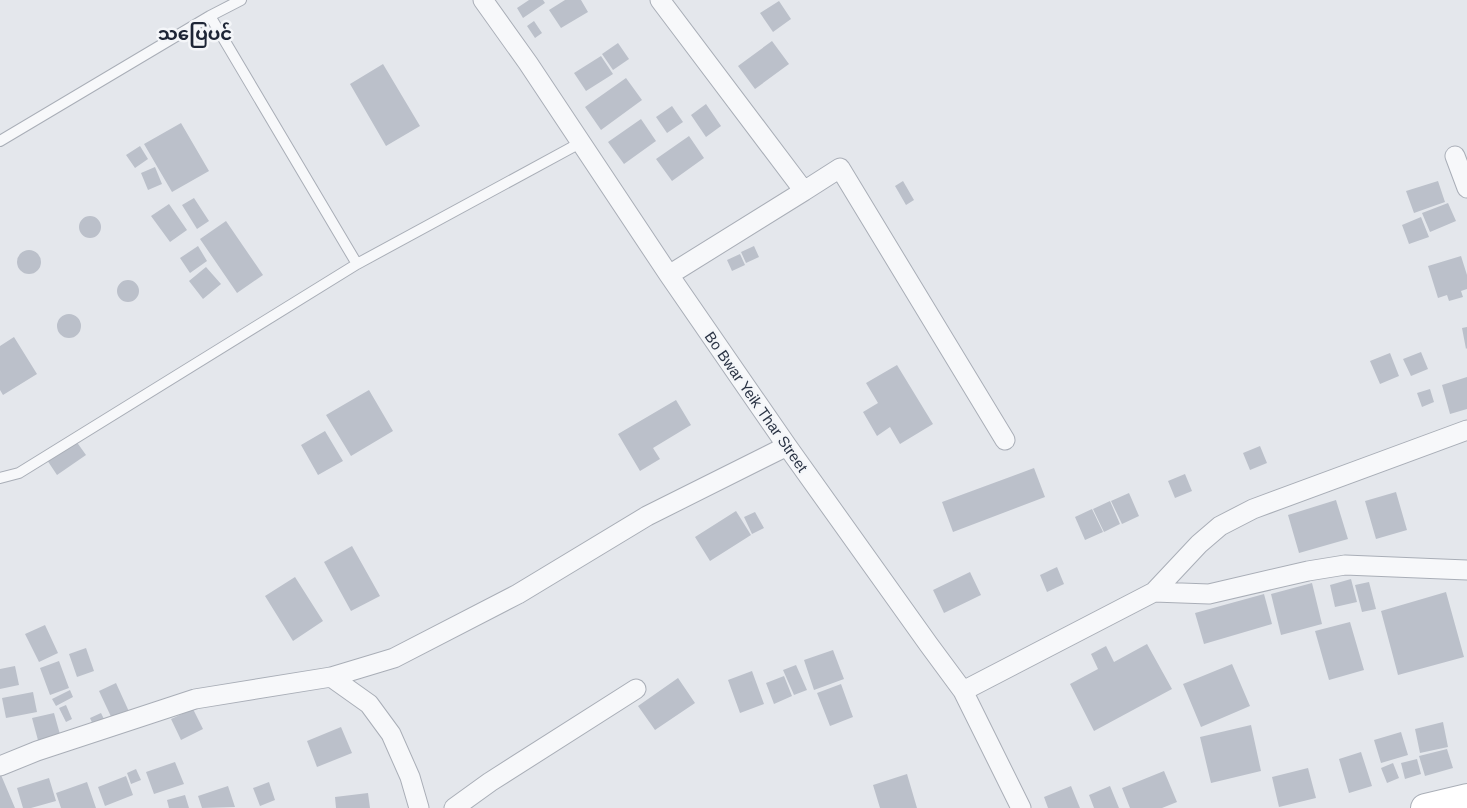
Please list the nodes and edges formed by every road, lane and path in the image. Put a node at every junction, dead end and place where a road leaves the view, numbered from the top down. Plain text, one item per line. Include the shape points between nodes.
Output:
1 (241, 0) edge
2 (483, 0) edge
3 (660, 0) edge
4 (210, 16) junction
5 (0, 141) edge
6 (580, 142) junction
7 (1454, 156) dead end
8 (1467, 188) edge
9 (804, 191) junction
10 (357, 264) junction
11 (669, 276) junction
12 (1467, 430) edge
13 (1005, 440) dead end
14 (787, 446) junction
15 (0, 478) edge
16 (1467, 570) edge
17 (1154, 592) junction
18 (331, 677) junction
19 (636, 689) dead end
20 (963, 691) junction
21 (0, 766) edge
22 (1467, 798) edge
23 (419, 808) edge
24 (454, 808) edge
25 (1021, 808) edge
26 (1425, 808) edge

1 - 4 lane
2 - 6 street, Bo Bwar Yeik Thar Street
3 - 9 street
4 - 5 lane
4 - 10 lane
6 - 10 lane
6 - 11 street, Bo Bwar Yeik Thar Street
7 - 8 street
9 - 11 street
9 - 13 street via 840,168
10 - 15 lane via 19,473
11 - 14 street, Bo Bwar Yeik Thar Street
12 - 17 street via 1253,509 1220,526 1198,544
14 - 18 street via 647,516 518,594 394,658
14 - 20 street, Bo Bwar Yeik Thar Street
16 - 17 street via 1345,565 1209,594
17 - 20 street
18 - 21 street via 195,699 37,750
18 - 23 street via 369,704 391,734 410,777
19 - 24 street
20 - 25 street, Bo Bwar Yeik Thar Street
22 - 26 street

